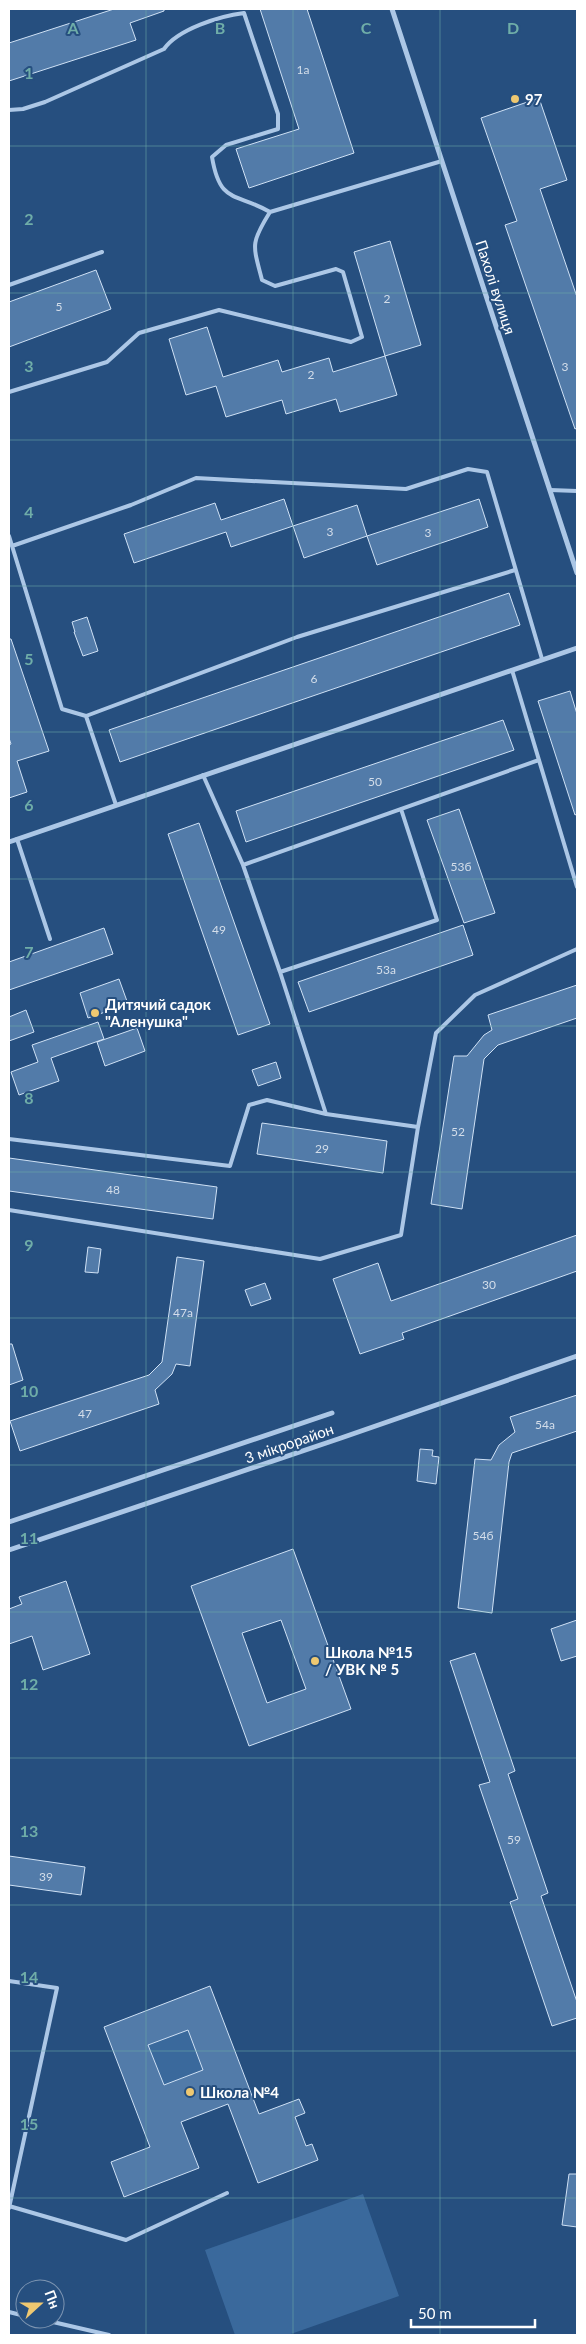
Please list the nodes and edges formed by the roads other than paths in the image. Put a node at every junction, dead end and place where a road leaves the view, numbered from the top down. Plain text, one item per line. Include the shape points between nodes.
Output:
1 (392, 9) edge
2 (9, 110) edge
3 (442, 161) junction
4 (270, 212) junction
5 (102, 252) dead end
6 (9, 285) edge
7 (9, 392) edge
8 (550, 490) junction
9 (577, 491) edge
10 (9, 536) edge
11 (12, 546) junction
12 (515, 570) junction
13 (577, 573) edge
14 (577, 648) edge
15 (542, 660) junction
16 (512, 670) junction
17 (86, 716) junction
18 (539, 760) junction
19 (203, 775) junction
20 (116, 805) junction
21 (401, 809) junction
22 (17, 839) junction
23 (9, 842) edge
24 (243, 865) junction
25 (577, 887) edge
26 (50, 939) dead end
27 (577, 949) edge
28 (280, 972) junction
29 (326, 1114) junction
30 (418, 1127) junction
31 (9, 1139) edge
32 (9, 1210) edge
33 (577, 1356) edge
34 (332, 1413) dead end
35 (9, 1522) edge
36 (9, 1550) edge
37 (9, 1981) edge
38 (227, 2193) dead end
39 (9, 2207) edge
40 (65, 2324) edge
41 (109, 2335) edge

1 - 3 street, Пахолі вулиця
2 - 4 lane via 45,102 164,49 170,40 183,32 244,13 278,114 278,129 226,145 212,157 219,183 230,195
3 - 4 lane
3 - 8 street, Пахолі вулиця
4 - 7 lane via 256,235 254,251 262,280 275,286 336,269 343,272 362,337 350,342 219,310 139,333 106,362
5 - 6 lane
8 - 9 lane
8 - 13 street, Пахолі вулиця
10 - 11 lane
11 - 12 lane via 131,505 196,478 406,489 468,469 487,472
11 - 17 lane via 62,708
12 - 15 lane
12 - 17 lane via 297,637
14 - 15 street
15 - 16 street
16 - 18 lane
16 - 19 street
17 - 20 lane
18 - 21 lane
18 - 25 lane
19 - 20 street
19 - 24 lane
20 - 22 street
21 - 24 lane
21 - 28 lane via 437,920
22 - 23 street
22 - 26 lane
24 - 28 lane
27 - 30 lane via 475,995 436,1033
28 - 29 lane
29 - 30 lane
29 - 31 lane via 267,1100 249,1105 230,1166
30 - 32 lane via 401,1235 320,1259
33 - 36 street, 3 мікрорайон
34 - 35 street, 3 мікрорайон
37 - 39 lane via 57,1988
38 - 39 lane via 126,2240
40 - 41 lane

